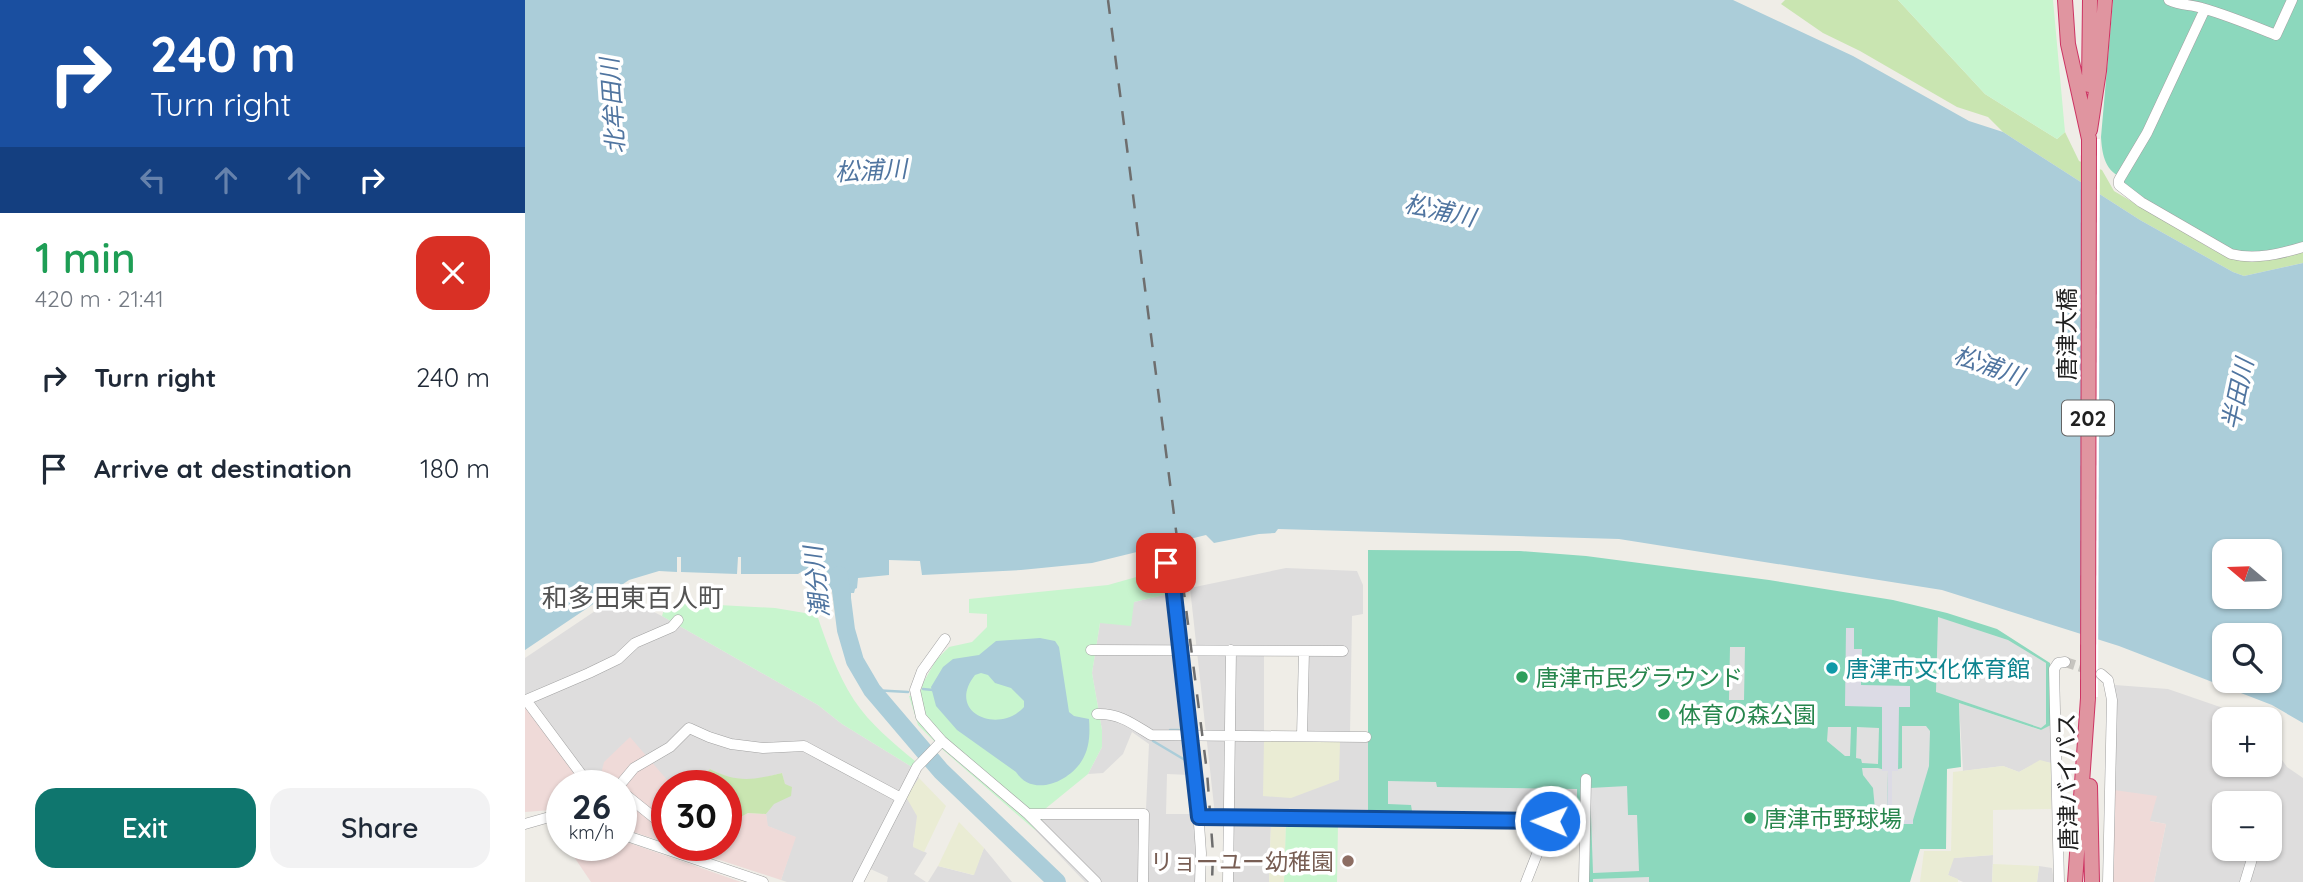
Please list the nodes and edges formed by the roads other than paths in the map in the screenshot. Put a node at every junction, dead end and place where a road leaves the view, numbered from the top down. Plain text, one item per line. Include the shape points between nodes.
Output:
1 (2065, 0) edge
2 (2090, 0) edge
3 (2105, 0) edge
4 (2169, 0) edge
5 (2292, 0) edge
6 (2205, 9) junction
7 (2089, 139) junction
8 (2303, 247) edge
9 (1166, 563) dead end
10 (678, 620) dead end
11 (945, 639) dead end
12 (1091, 650) dead end
13 (1179, 650) junction
14 (1231, 650) junction
15 (1304, 651) junction
16 (1343, 651) dead end
17 (2065, 662) dead end
18 (2101, 674) dead end
19 (2088, 698) junction
20 (1097, 714) dead end
21 (1302, 733) junction
22 (1190, 735) junction
23 (1230, 736) junction
24 (1366, 737) dead end
25 (939, 744) junction
26 (580, 770) edge
27 (632, 770) edge
28 (1586, 779) dead end
29 (901, 798) junction
30 (637, 804) edge
31 (1028, 814) junction
32 (651, 815) edge
33 (546, 817) edge
34 (1199, 817) junction
35 (525, 818) edge
36 (1229, 818) junction
37 (546, 820) edge
38 (525, 824) edge
39 (698, 861) edge
40 (2251, 861) edge
41 (764, 882) edge
42 (858, 882) edge
43 (1096, 882) edge
44 (1143, 882) edge
45 (1200, 882) edge
46 (1229, 882) edge
47 (1526, 882) edge
48 (1584, 882) edge
49 (2059, 882) edge
50 (2075, 882) edge
51 (2092, 882) edge
52 (2108, 882) edge
53 (2245, 882) edge

1 - 7 highway, 202 via 2068,44
2 - 7 highway, 202
3 - 7 highway, 202
4 - 6 street
5 - 6 street via 2276,34
6 - 8 street via 2119,185 2231,254 2263,256
7 - 19 highway, 唐津大橋 / 202, bridge
9 - 13 street via 1173,585
10 - 26 street via 635,643 618,659 526,700
11 - 25 street via 922,671 915,690 921,717
12 - 13 street
13 - 14 street
13 - 22 street
14 - 15 street
14 - 23 street
15 - 16 street
15 - 21 street
17 - 49 street via 2054,669
18 - 52 street via 2108,680 2112,700
19 - 50 highway, 唐津バイパス / 202
19 - 51 highway, 唐津バイパス / 202
20 - 22 street via 1124,718 1151,735
21 - 23 street
21 - 24 street
22 - 23 street
22 - 34 street
23 - 36 street
25 - 29 street via 917,767
25 - 31 street
27 - 29 street via 670,747 689,728 731,744 804,746
28 - 48 street
29 - 42 street
30 - 32 street
31 - 43 street
31 - 44 street via 1144,814
33 - 35 street
34 - 36 street
34 - 45 street
36 - 46 street
36 - 47 street via 1550,821
37 - 38 street
39 - 41 street
40 - 53 street

